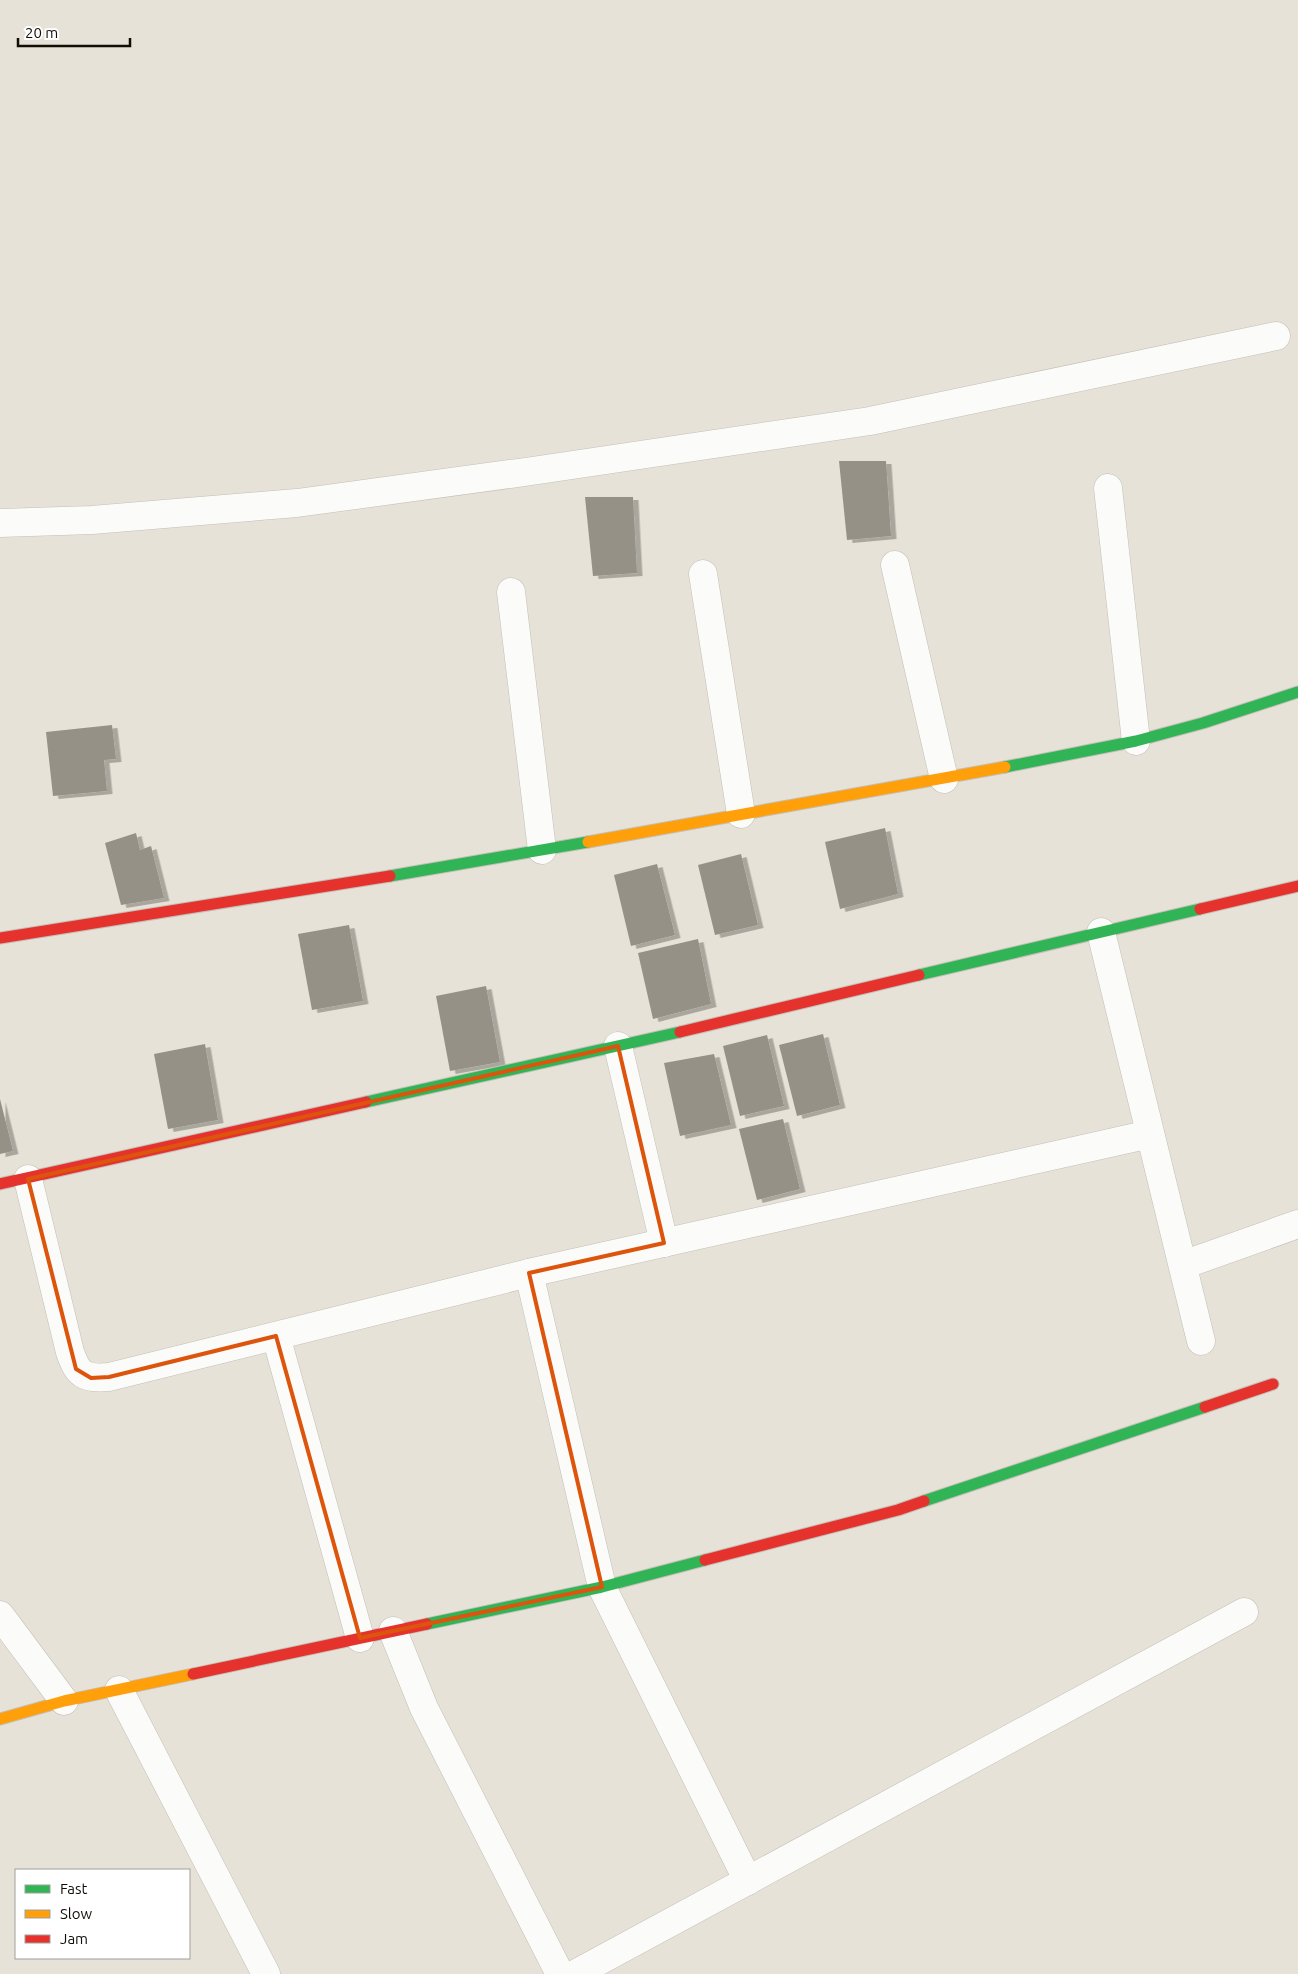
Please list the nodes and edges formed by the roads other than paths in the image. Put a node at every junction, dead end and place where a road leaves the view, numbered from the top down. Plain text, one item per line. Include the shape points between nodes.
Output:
1 (1276, 336) dead end
2 (1108, 488) dead end
3 (0, 523) edge
4 (895, 565) dead end
5 (703, 574) dead end
6 (511, 592) dead end
7 (1298, 692) edge
8 (1136, 741) junction
9 (944, 779) junction
10 (741, 814) junction
11 (542, 850) junction
12 (1298, 886) edge
13 (1101, 932) junction
14 (0, 938) edge
15 (618, 1046) junction
16 (1150, 1134) junction
17 (28, 1179) junction
18 (0, 1184) edge
19 (1298, 1224) edge
20 (664, 1243) junction
21 (1183, 1266) junction
22 (529, 1273) junction
23 (276, 1336) junction
24 (1201, 1341) dead end
25 (1273, 1384) dead end
26 (602, 1586) junction
27 (1244, 1612) dead end
28 (0, 1616) edge
29 (393, 1631) junction
30 (360, 1638) junction
31 (119, 1690) junction
32 (64, 1702) junction
33 (0, 1719) edge
34 (748, 1881) junction
35 (266, 1974) edge
36 (560, 1974) edge
37 (575, 1974) edge

1 - 3 street via 870,421 532,471 297,503 92,520
2 - 8 street
4 - 9 street
5 - 10 street
6 - 11 street
7 - 8 street
8 - 9 street
9 - 10 street
10 - 11 street
11 - 14 street
12 - 13 street
13 - 15 street
13 - 16 street
15 - 17 street
15 - 20 street
16 - 20 street
16 - 21 street
17 - 18 street
17 - 23 street via 76,1369 91,1378 109,1377
19 - 21 street
20 - 22 street
21 - 24 street
22 - 23 street
22 - 26 street
23 - 30 street
25 - 26 street via 898,1510
26 - 29 street
26 - 34 street
27 - 34 street
28 - 32 street
29 - 30 street
29 - 36 street via 424,1708
30 - 31 street
31 - 32 street
31 - 35 street
32 - 33 street
34 - 37 street

